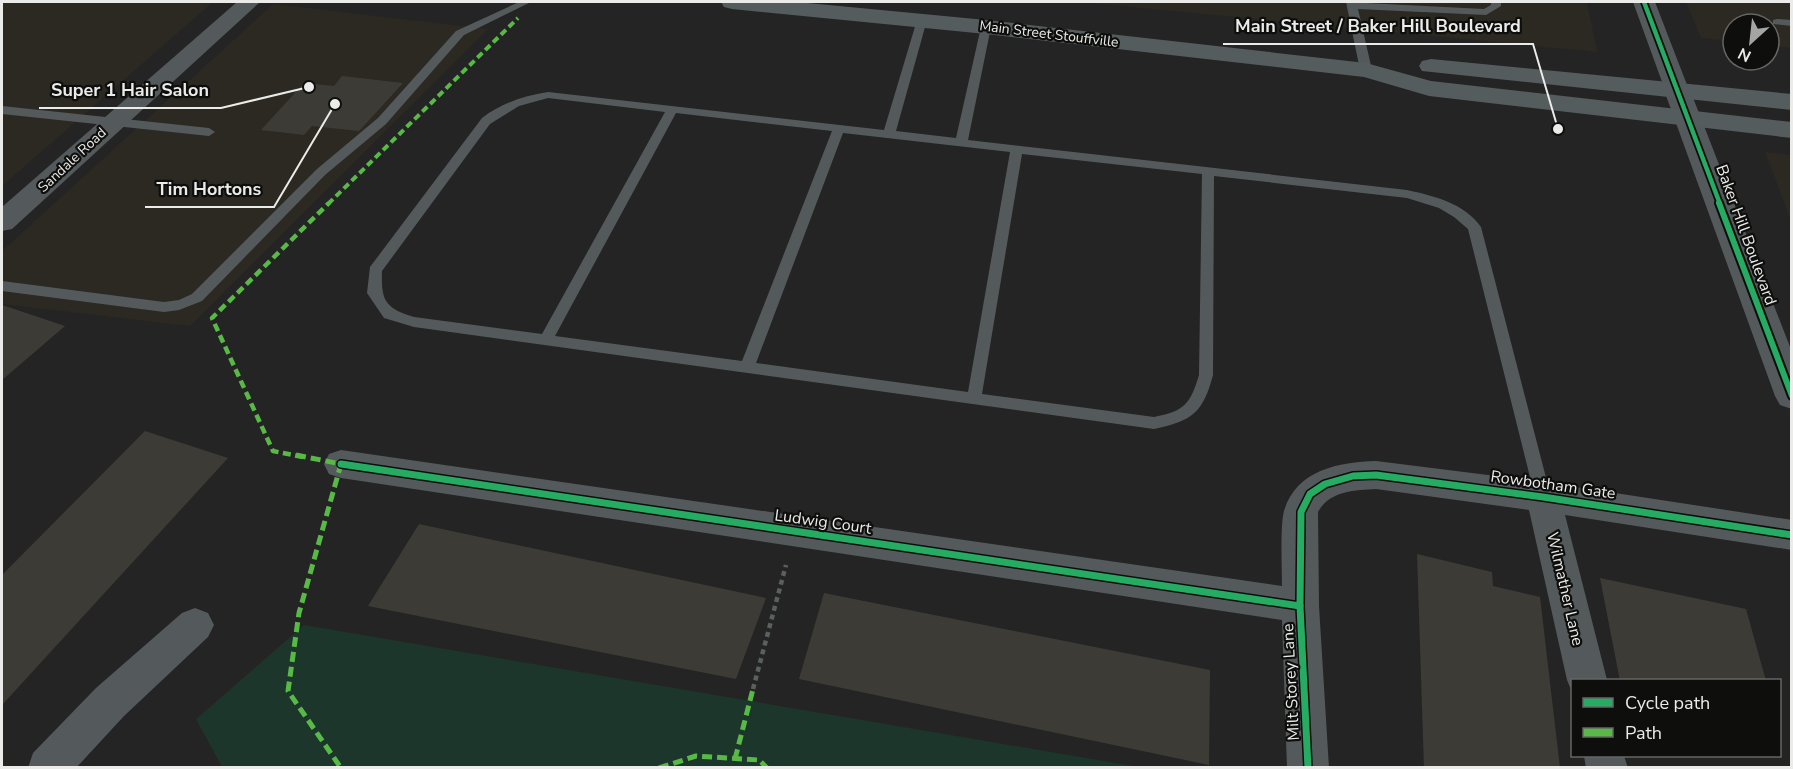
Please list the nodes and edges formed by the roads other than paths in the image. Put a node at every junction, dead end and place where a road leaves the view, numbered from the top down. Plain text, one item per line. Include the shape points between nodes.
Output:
1 (249, 2) edge
2 (526, 2) edge
3 (732, 2) edge
4 (1496, 2) edge
5 (1644, 2) edge
6 (1351, 4) edge
7 (922, 20) junction
8 (986, 27) junction
9 (1366, 70) junction
10 (1677, 90) junction
11 (1791, 102) edge
12 (672, 109) junction
13 (2, 110) edge
14 (1688, 118) junction
15 (112, 122) junction
16 (839, 128) junction
17 (1791, 130) edge
18 (209, 132) dead end
19 (889, 134) junction
20 (961, 143) junction
21 (1017, 149) junction
22 (1208, 171) junction
23 (2, 222) edge
24 (2, 286) edge
25 (546, 340) junction
26 (747, 367) junction
27 (1791, 396) edge
28 (974, 398) junction
29 (341, 464) dead end
30 (1314, 491) joint
31 (1543, 496) junction
32 (1791, 535) edge
33 (1300, 606) junction
34 (195, 625) dead end
35 (1587, 679) edge
36 (48, 768) edge
37 (1308, 768) edge

1 - 15 street, Sandale Road
2 - 24 lane via 460,33 382,121 321,172 191,302 164,308
3 - 7 main road, Main Street Stouffville
4 - 6 lane via 1486,12
5 - 10 street
6 - 9 lane
7 - 8 main road, Main Street Stouffville
7 - 19 lane
8 - 9 main road, Main Street Stouffville
8 - 20 lane
9 - 10 main road, Main Street Stouffville via 1426,65
9 - 14 main road, Main Street Stouffville via 1429,88
10 - 11 main road, Main Street Stouffville
10 - 14 street, Baker Hill Boulevard
12 - 16 lane
12 - 25 lane
12 - 25 lane via 548,95 505,106 486,121 375,270 374,293 389,314 414,322
13 - 15 lane
14 - 17 main road, Main Street Stouffville
14 - 27 street, Baker Hill Boulevard
15 - 18 lane
15 - 23 street, Sandale Road
16 - 19 lane
16 - 26 lane
19 - 20 lane
20 - 21 lane
21 - 22 lane
21 - 28 lane
22 - 28 lane via 1206,375 1200,402 1178,418 1154,423
22 - 31 lane via 1407,195 1438,201 1460,212 1474,227
25 - 26 lane
26 - 28 lane
29 - 33 street, Ludwig Court
30 - 31 street, Rowbotham Gate via 1341,478 1376,475
30 - 33 street, Milt Storey Lane via 1300,518
31 - 32 street, Rowbotham Gate
31 - 35 street, Wilmather Lane
33 - 37 street, Milt Storey Lane
34 - 36 street via 110,702

